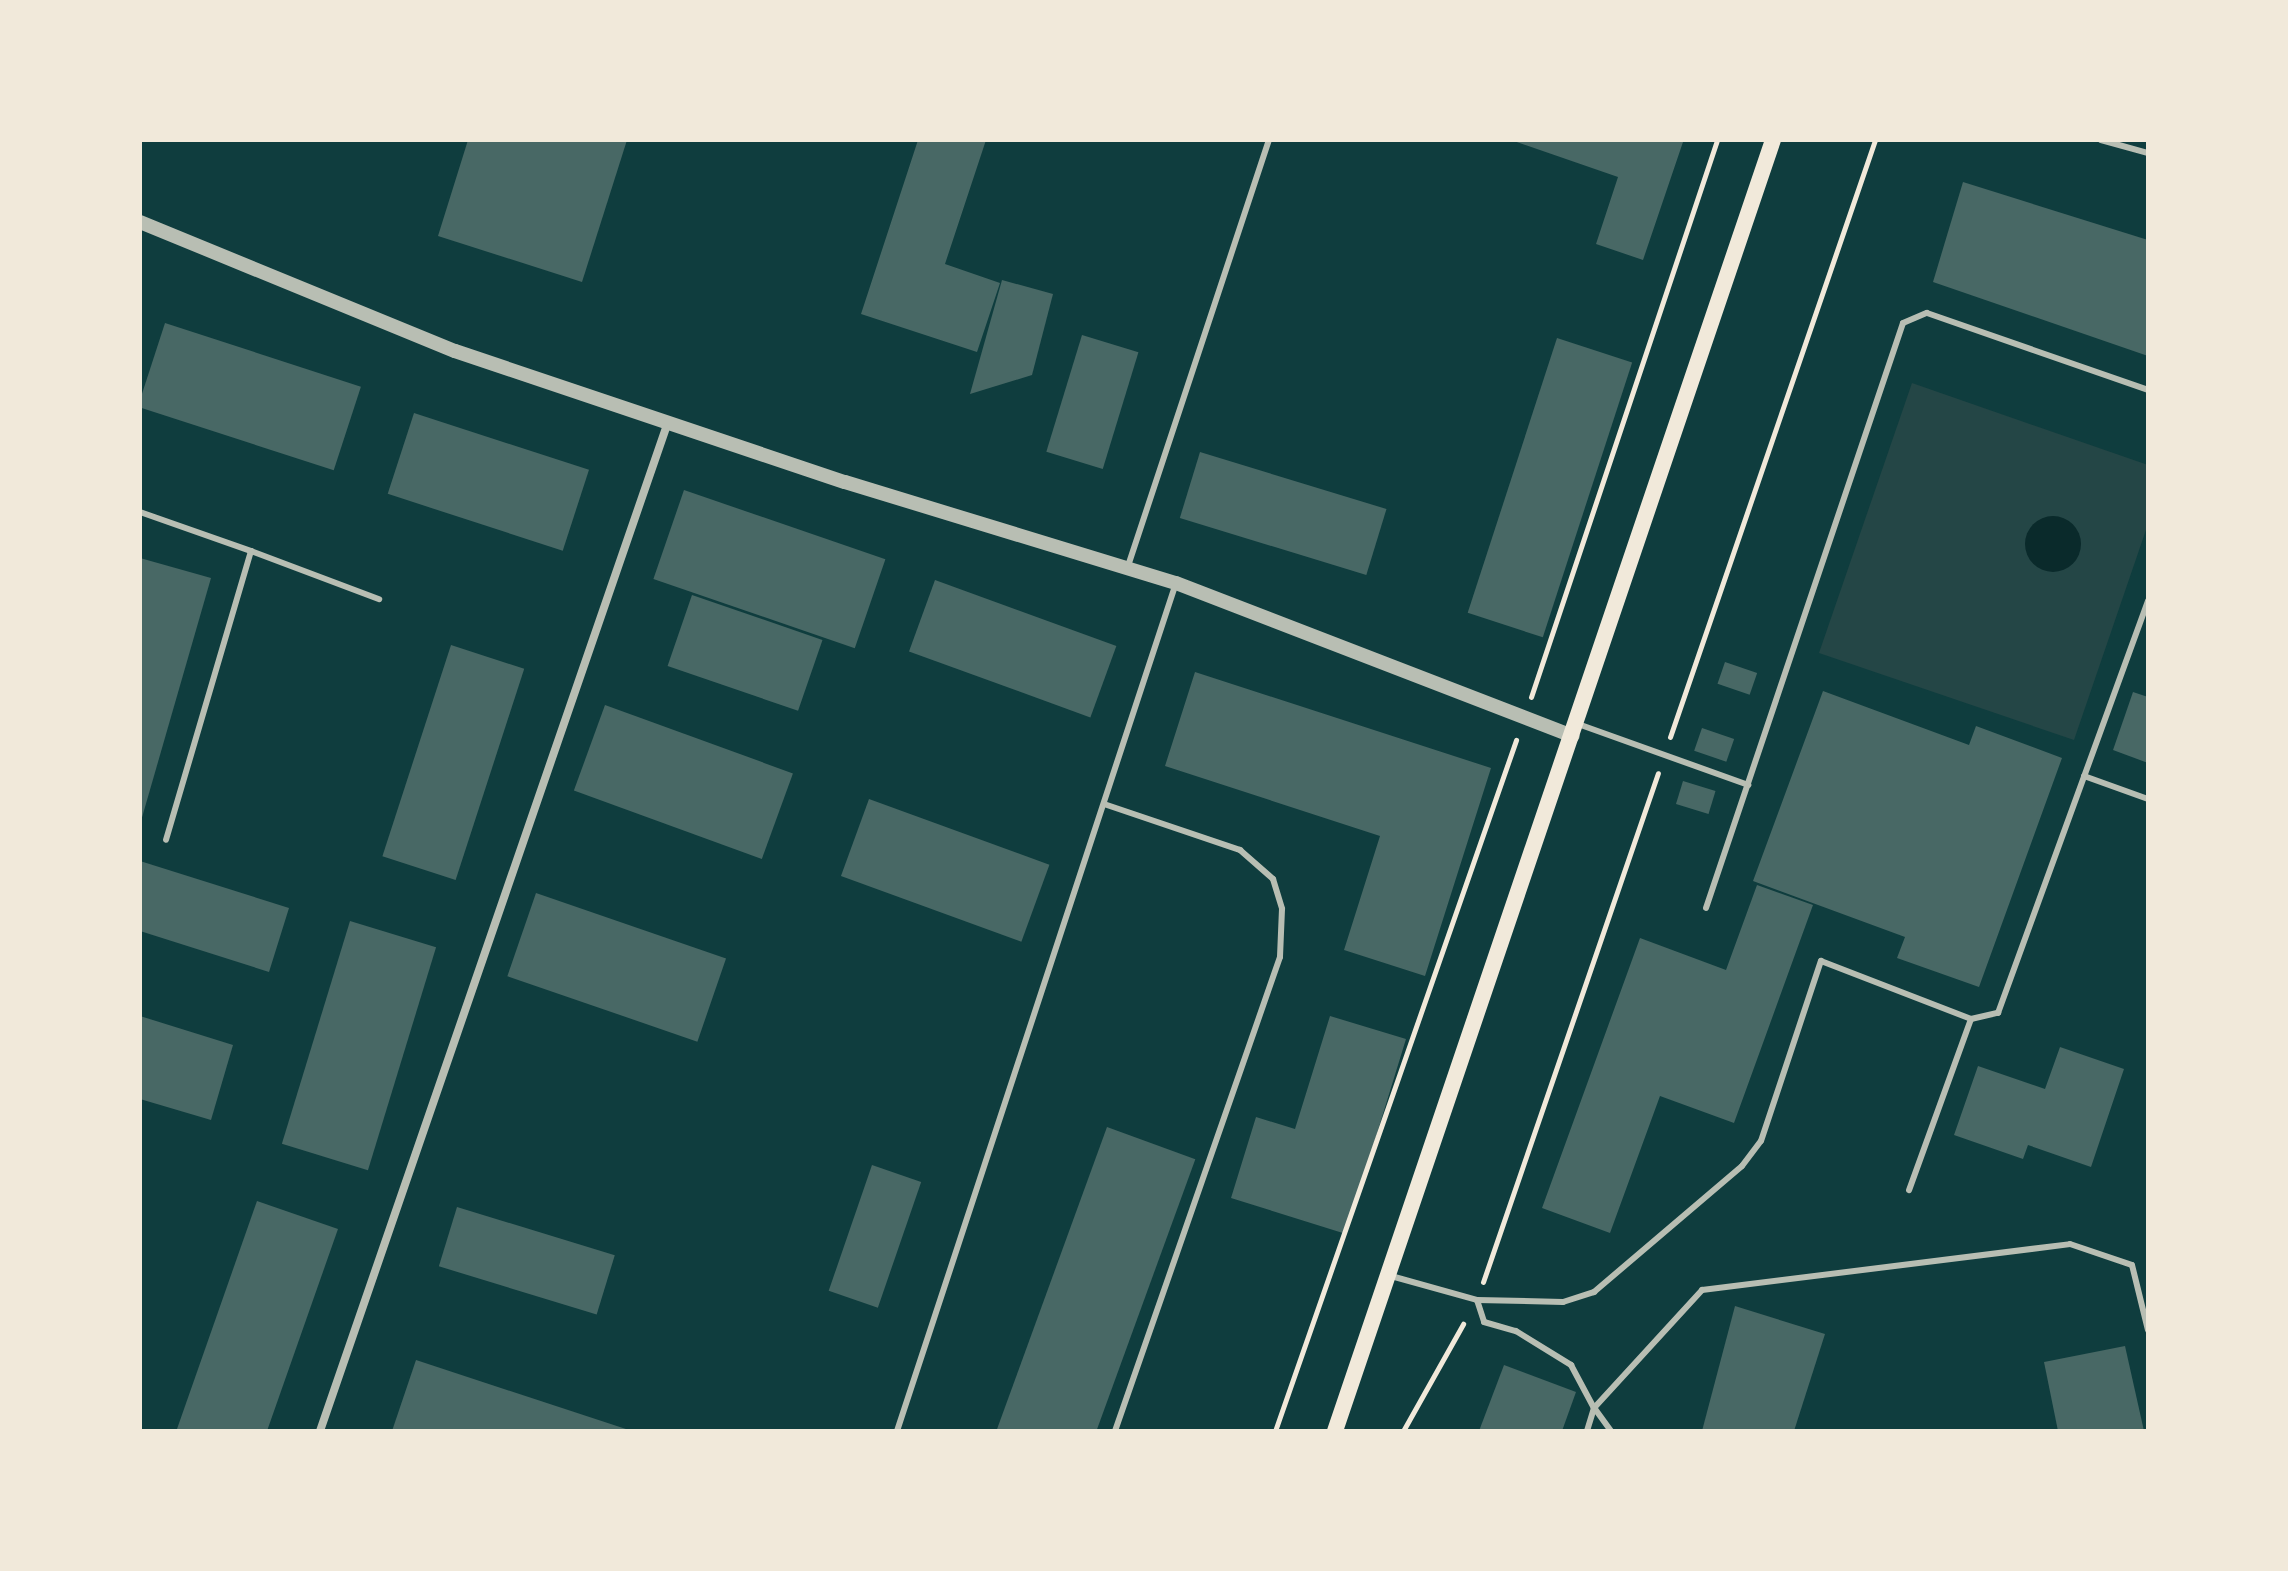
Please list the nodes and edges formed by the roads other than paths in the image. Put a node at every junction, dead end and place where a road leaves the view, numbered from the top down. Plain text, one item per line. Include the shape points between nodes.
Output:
1 (1269, 140) edge
2 (1773, 140) edge
3 (2101, 140) edge
4 (2127, 143) edge
5 (2148, 153) edge
6 (140, 222) edge
7 (2148, 390) edge
8 (667, 425) junction
9 (140, 512) edge
10 (251, 551) junction
11 (1128, 569) junction
12 (1176, 583) junction
13 (379, 599) dead end
14 (2148, 600) edge
15 (1574, 730) junction
16 (2084, 776) junction
17 (1748, 785) junction
18 (2148, 799) edge
19 (1104, 804) junction
20 (166, 840) dead end
21 (1706, 908) dead end
22 (1971, 1019) junction
23 (1909, 1190) dead end
24 (1387, 1275) junction
25 (1477, 1300) junction
26 (2148, 1330) edge
27 (1594, 1408) junction
28 (320, 1431) edge
29 (897, 1431) edge
30 (1115, 1431) edge
31 (1335, 1431) edge
32 (1587, 1431) edge
33 (1611, 1431) edge

1 - 11 lane
2 - 15 main road
3 - 4 lane
4 - 5 lane
6 - 8 street via 455,351
7 - 17 lane via 1927,313 1903,323
8 - 11 street
8 - 28 street
9 - 10 lane
10 - 13 lane
10 - 20 lane
11 - 12 street
12 - 15 street via 1524,719
12 - 19 lane
14 - 16 lane
15 - 17 lane
15 - 24 main road
16 - 18 lane
16 - 22 lane via 1998,1013
17 - 21 lane
19 - 29 lane
19 - 30 lane via 1240,850 1273,879 1282,909 1280,957
22 - 23 lane
22 - 25 lane via 1821,961 1761,1141 1742,1166 1594,1292 1563,1302
24 - 25 lane
24 - 31 main road
25 - 27 lane via 1484,1322 1516,1331 1571,1365
26 - 27 lane via 2132,1265 2070,1244 1702,1290
27 - 32 lane
27 - 33 lane

